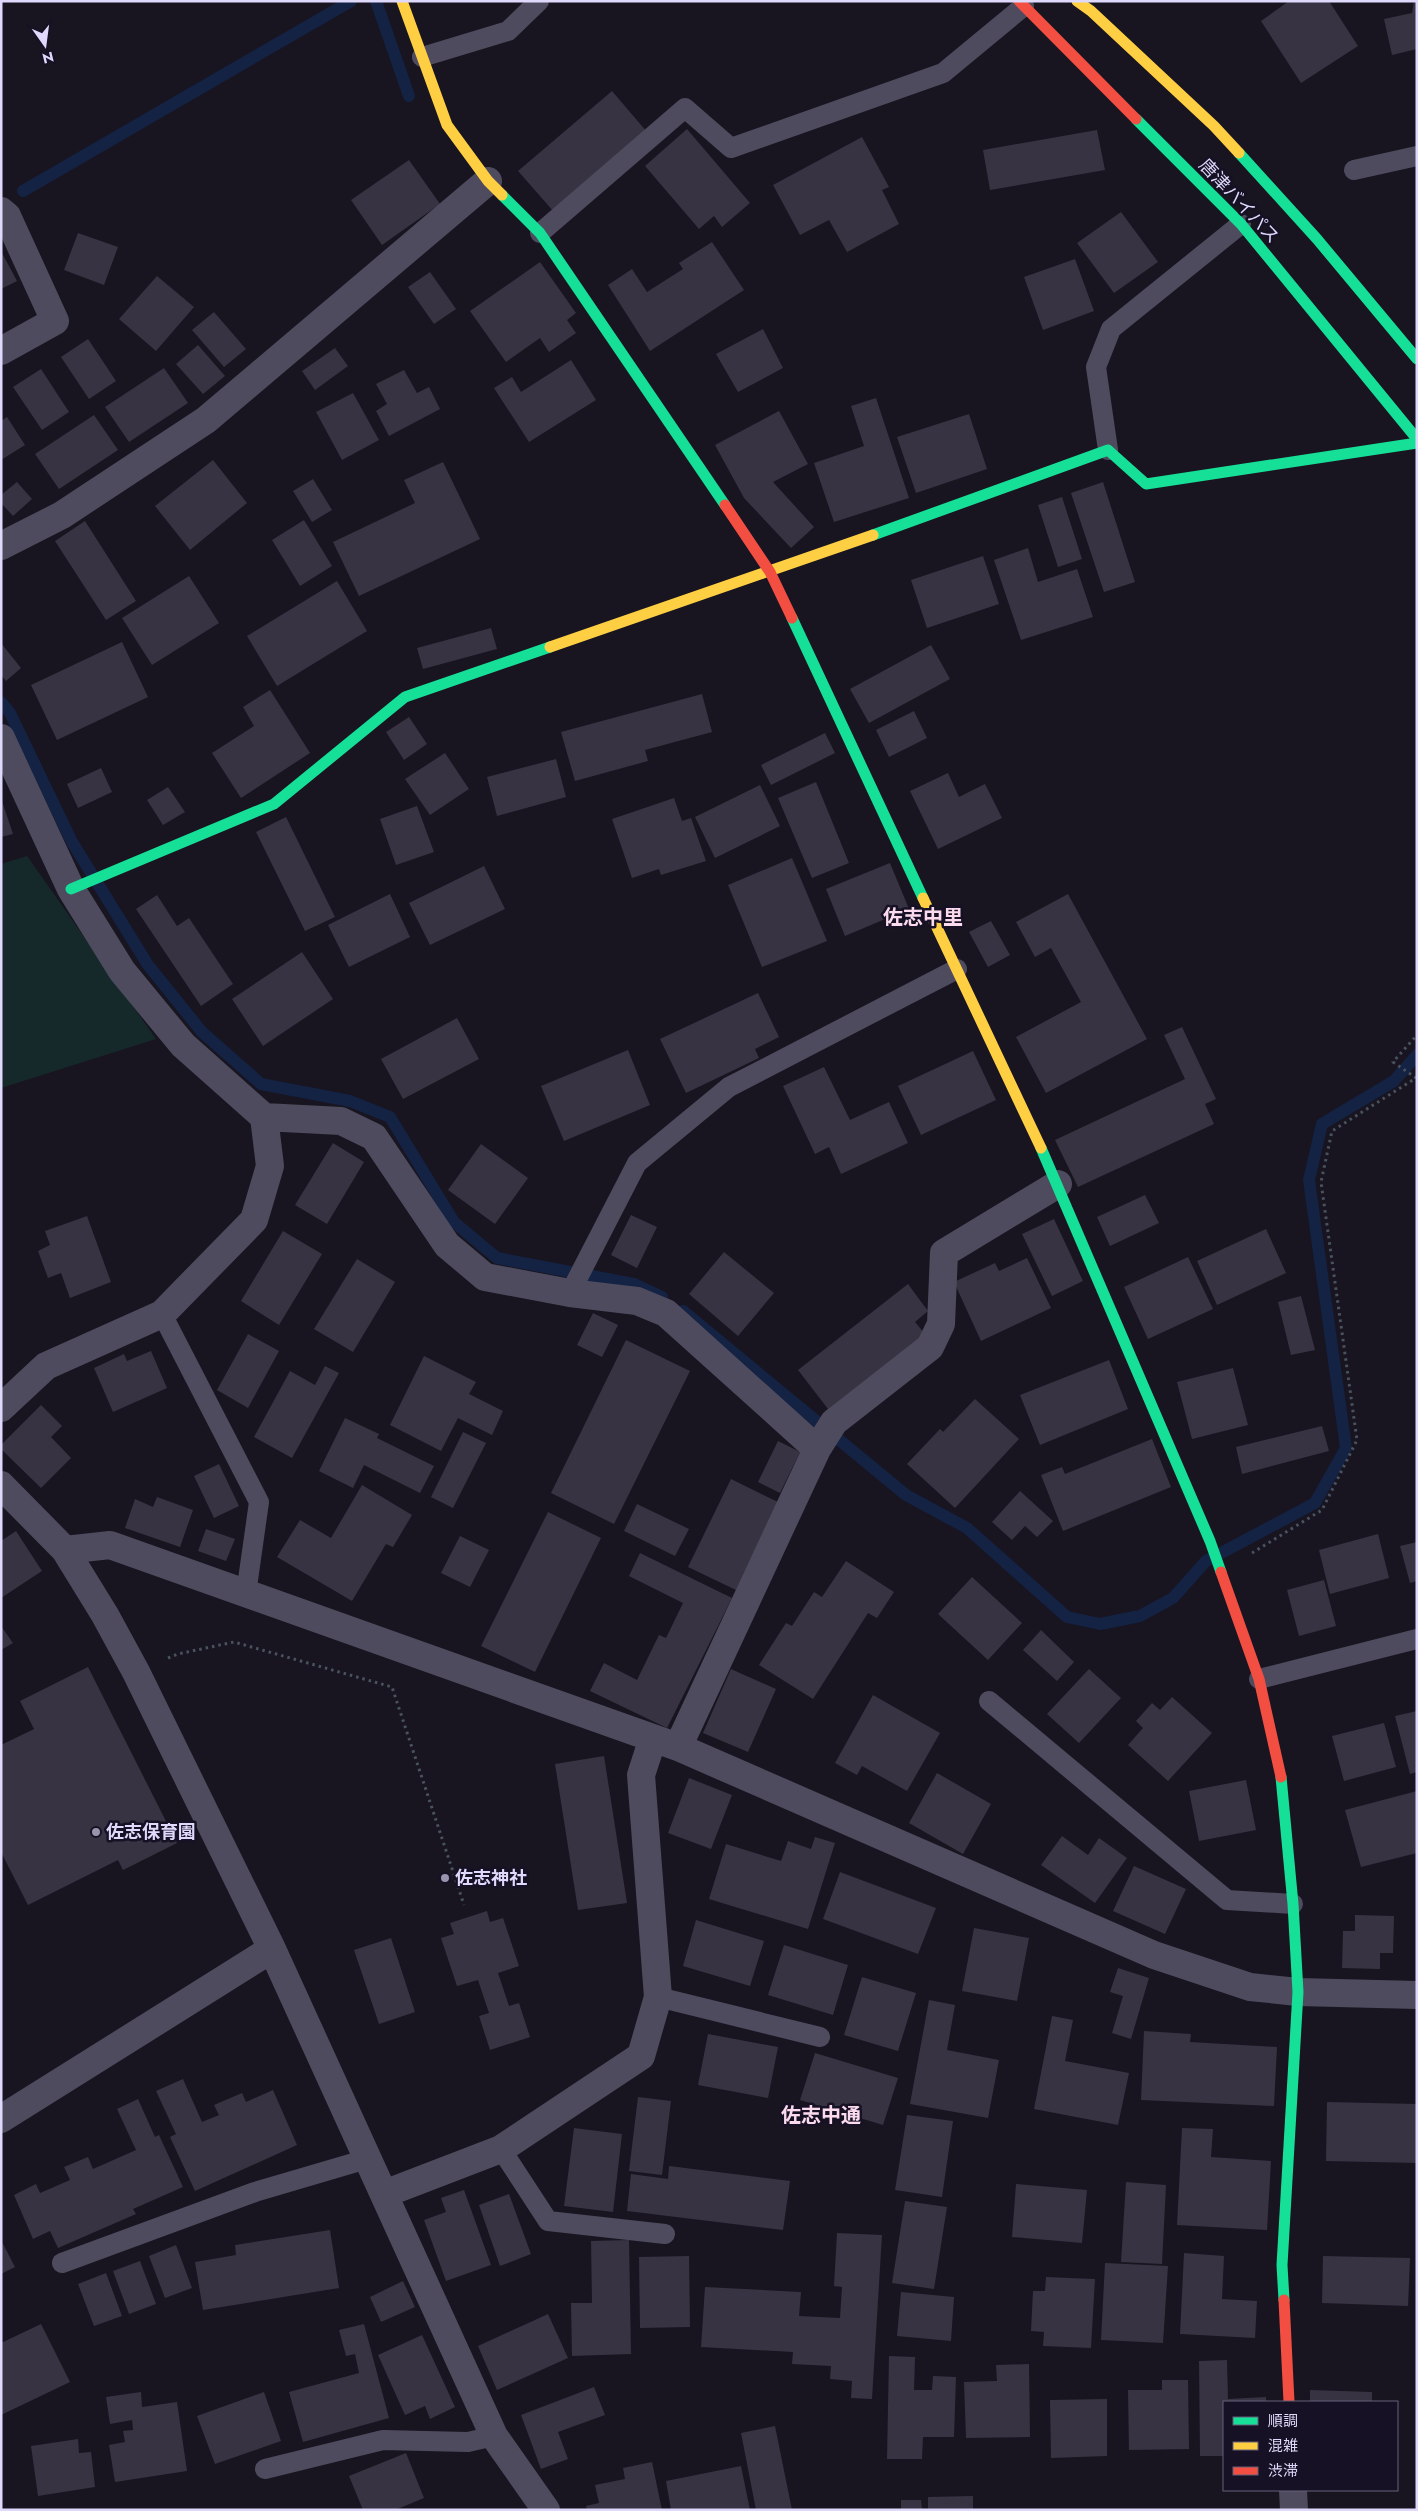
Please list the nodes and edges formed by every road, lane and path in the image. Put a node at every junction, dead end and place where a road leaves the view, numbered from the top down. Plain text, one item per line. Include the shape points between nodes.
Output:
1 (402, 1) edge
2 (538, 1) edge
3 (1078, 1) edge
4 (1021, 4) edge
5 (422, 57) junction
6 (1417, 156) edge
7 (1354, 170) dead end
8 (488, 181) junction
9 (1, 211) edge
10 (1240, 224) junction
11 (540, 233) junction
12 (1, 351) edge
13 (1417, 359) edge
14 (1417, 439) edge
15 (1417, 443) edge
16 (1108, 450) junction
17 (1, 546) edge
18 (770, 572) junction
19 (1, 738) edge
20 (71, 889) junction
21 (957, 969) junction
22 (1417, 1035) edge
23 (1416, 1078) edge
24 (264, 1117) junction
25 (1058, 1184) junction
26 (570, 1293) junction
27 (162, 1314) junction
28 (1, 1408) edge
29 (817, 1448) junction
30 (1, 1486) edge
31 (65, 1550) junction
32 (1221, 1572) junction
33 (246, 1594) junction
34 (1417, 1639) edge
35 (136, 1672) junction
36 (1259, 1678) junction
37 (988, 1701) dead end
38 (652, 1738) junction
39 (678, 1747) junction
40 (464, 1904) dead end
41 (1293, 1904) junction
42 (272, 1949) junction
43 (1298, 1992) junction
44 (1417, 1995) edge
45 (658, 1997) junction
46 (820, 2037) dead end
47 (1, 2119) edge
48 (501, 2149) junction
49 (367, 2159) junction
50 (384, 2194) junction
51 (665, 2234) dead end
52 (62, 2263) dead end
53 (1289, 2401) edge
54 (494, 2436) junction
55 (265, 2469) dead end
56 (1293, 2491) edge
57 (546, 2510) edge
58 (1294, 2510) edge

1 - 5 main road
2 - 5 lane via 508,31
3 - 13 main road, 唐津バイパス via 1214,126 1317,239
4 - 10 main road, 唐津バイパス
4 - 11 lane via 943,73 731,148 685,108
5 - 8 main road via 447,124
6 - 7 lane
8 - 11 main road
8 - 17 street via 206,420 62,516
9 - 12 street via 7,216 55,321
10 - 14 main road, 唐津バイパス
10 - 16 lane via 1112,329 1096,367
11 - 18 main road
15 - 16 main road via 1146,484
16 - 18 main road
18 - 20 main road via 405,697 274,804
18 - 21 main road
19 - 20 street
20 - 24 street via 122,971 183,1045
21 - 25 main road
21 - 26 lane via 729,1087 637,1163
22 - 23 path via 1393,1062
23 - 32 path via 1332,1131 1321,1182 1358,1440 1322,1510
24 - 26 street via 341,1121 374,1137 447,1245 485,1277
24 - 27 street via 270,1166 254,1220
25 - 29 street via 944,1253 941,1324 930,1347 834,1422
25 - 32 main road
26 - 29 street via 637,1301 666,1313
27 - 28 street via 46,1366
27 - 33 lane via 259,1502
29 - 39 street
30 - 31 street
31 - 33 street via 110,1545
31 - 35 street
32 - 36 main road
33 - 38 street
34 - 36 lane
35 - 40 path via 178,1654 234,1642 392,1687
35 - 42 street
36 - 41 main road via 1281,1775
37 - 41 lane via 1227,1900
38 - 39 street
38 - 45 street via 641,1775
39 - 43 street via 1154,1956 1250,1987
41 - 43 main road
42 - 47 street
42 - 49 street
43 - 44 street
43 - 53 main road via 1282,2265
45 - 46 lane
45 - 48 street via 641,2056
48 - 50 street
48 - 51 lane via 548,2221
49 - 50 street
49 - 52 lane via 255,2192
50 - 54 street
54 - 55 lane via 468,2442 383,2440
54 - 57 street
56 - 58 street

